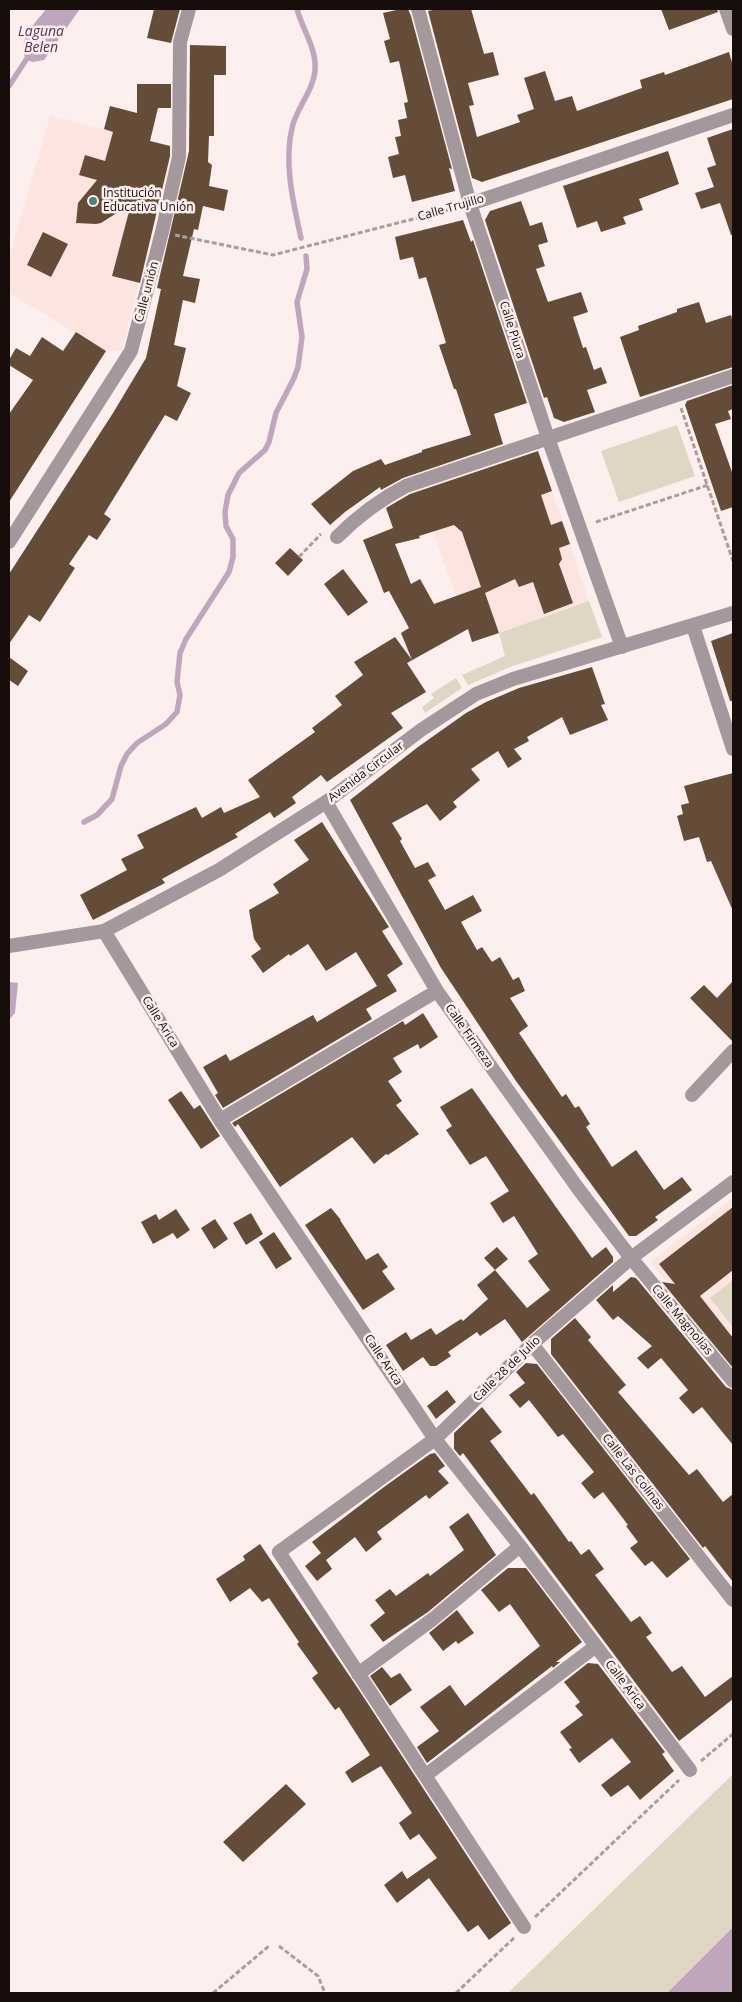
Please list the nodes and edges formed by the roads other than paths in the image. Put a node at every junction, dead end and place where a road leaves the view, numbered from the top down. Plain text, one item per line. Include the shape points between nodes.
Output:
1 (189, 9) edge
2 (418, 9) edge
3 (726, 9) edge
4 (733, 29) edge
5 (733, 115) edge
6 (470, 204) junction
7 (733, 376) edge
8 (548, 438) junction
9 (337, 537) road end
10 (9, 542) edge
11 (733, 614) edge
12 (693, 626) junction
13 (622, 646) junction
14 (733, 749) edge
15 (326, 802) junction
16 (104, 931) junction
17 (9, 946) edge
18 (437, 991) junction
19 (733, 1051) edge
20 (692, 1094) dead end
21 (220, 1120) junction
22 (733, 1182) edge
23 (631, 1258) junction
24 (532, 1344) junction
25 (733, 1381) edge
26 (435, 1438) junction
27 (520, 1546) junction
28 (733, 1600) edge
29 (596, 1646) junction
30 (358, 1674) junction
31 (690, 1770) road end
32 (426, 1775) junction
33 (524, 1927) road end

1 - 10 street, Calle unión via 180,42 179,158 131,351
2 - 6 street, Calle Piura
3 - 4 street
5 - 6 street, Calle Trujillo
6 - 8 street, Calle Piura
7 - 8 street
8 - 9 street via 406,486 382,498
8 - 13 street, Calle Piura
11 - 12 street, Avenida Circular
12 - 13 street, Avenida Circular
12 - 14 street
13 - 15 street, Avenida Circular via 513,679 476,694 421,730
15 - 16 street, Avenida Circular via 219,870
15 - 18 street, Calle Firmeza
16 - 17 street, Avenida Circular
16 - 21 street, Calle Arica
18 - 21 street
18 - 23 street, Calle Firmeza
19 - 20 street
21 - 26 street, Calle Arica
22 - 23 street, Calle 28 de Julio
23 - 24 street, Calle 28 de Julio
23 - 25 street, Calle Magnolias
24 - 26 street, Calle 28 de Julio
24 - 28 street, Calle Las Colinas
26 - 27 street, Calle Arica
26 - 30 street, Calle 28 de Julio via 279,1552
27 - 29 street, Calle Arica
27 - 30 street via 433,1619
29 - 31 street, Calle Arica
29 - 32 street
30 - 32 street
32 - 33 street

